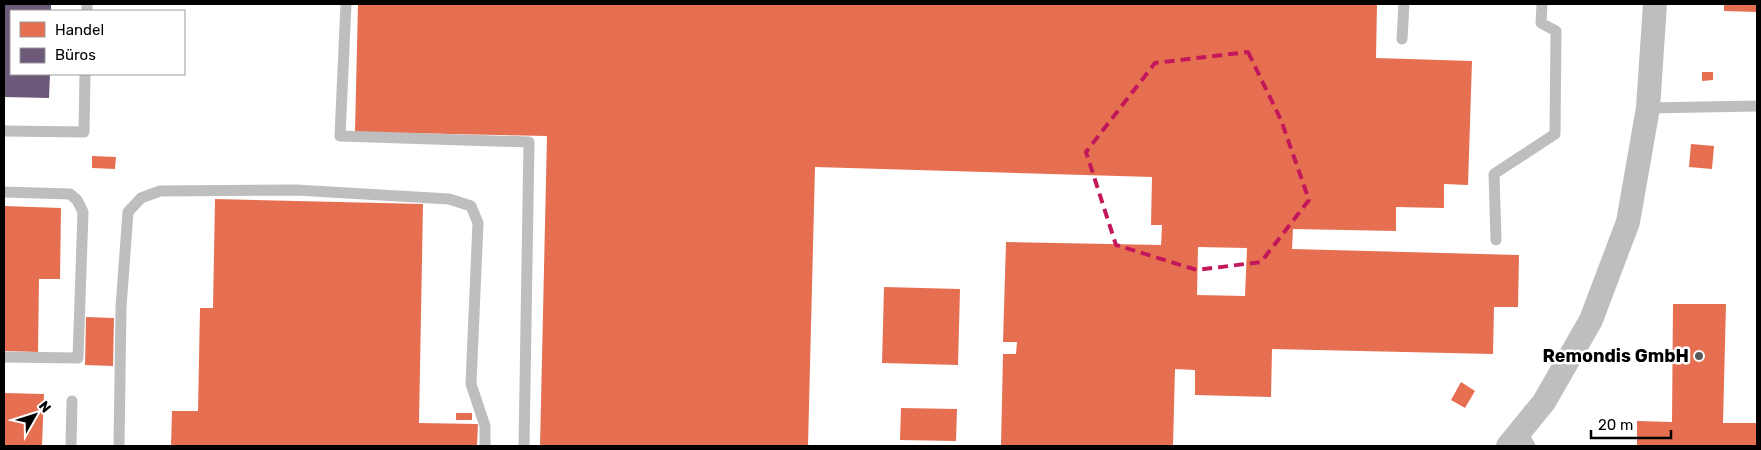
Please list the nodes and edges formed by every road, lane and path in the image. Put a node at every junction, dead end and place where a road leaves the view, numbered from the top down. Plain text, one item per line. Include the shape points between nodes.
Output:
1 (346, 4) edge
2 (1404, 4) edge
3 (1542, 4) edge
4 (1655, 4) edge
5 (1402, 39) dead end
6 (85, 75) edge
7 (1757, 106) edge
8 (1648, 108) junction
9 (4, 131) edge
10 (4, 192) edge
11 (1496, 240) dead end
12 (4, 357) edge
13 (72, 401) dead end
14 (1520, 441) edge
15 (71, 446) edge
16 (119, 446) edge
17 (484, 446) edge
18 (524, 446) edge

1 - 18 lane via 340,136 528,142
2 - 5 lane
3 - 11 lane via 1541,23 1556,31 1555,134 1494,174
4 - 8 street
6 - 9 lane via 84,132
7 - 8 lane
8 - 14 street via 1628,222 1591,320
10 - 12 lane via 70,194 78,200 83,212 78,358
13 - 15 lane
16 - 17 lane via 121,307 128,212 141,198 160,191 296,190 449,199 471,206 478,223 471,384 485,426

